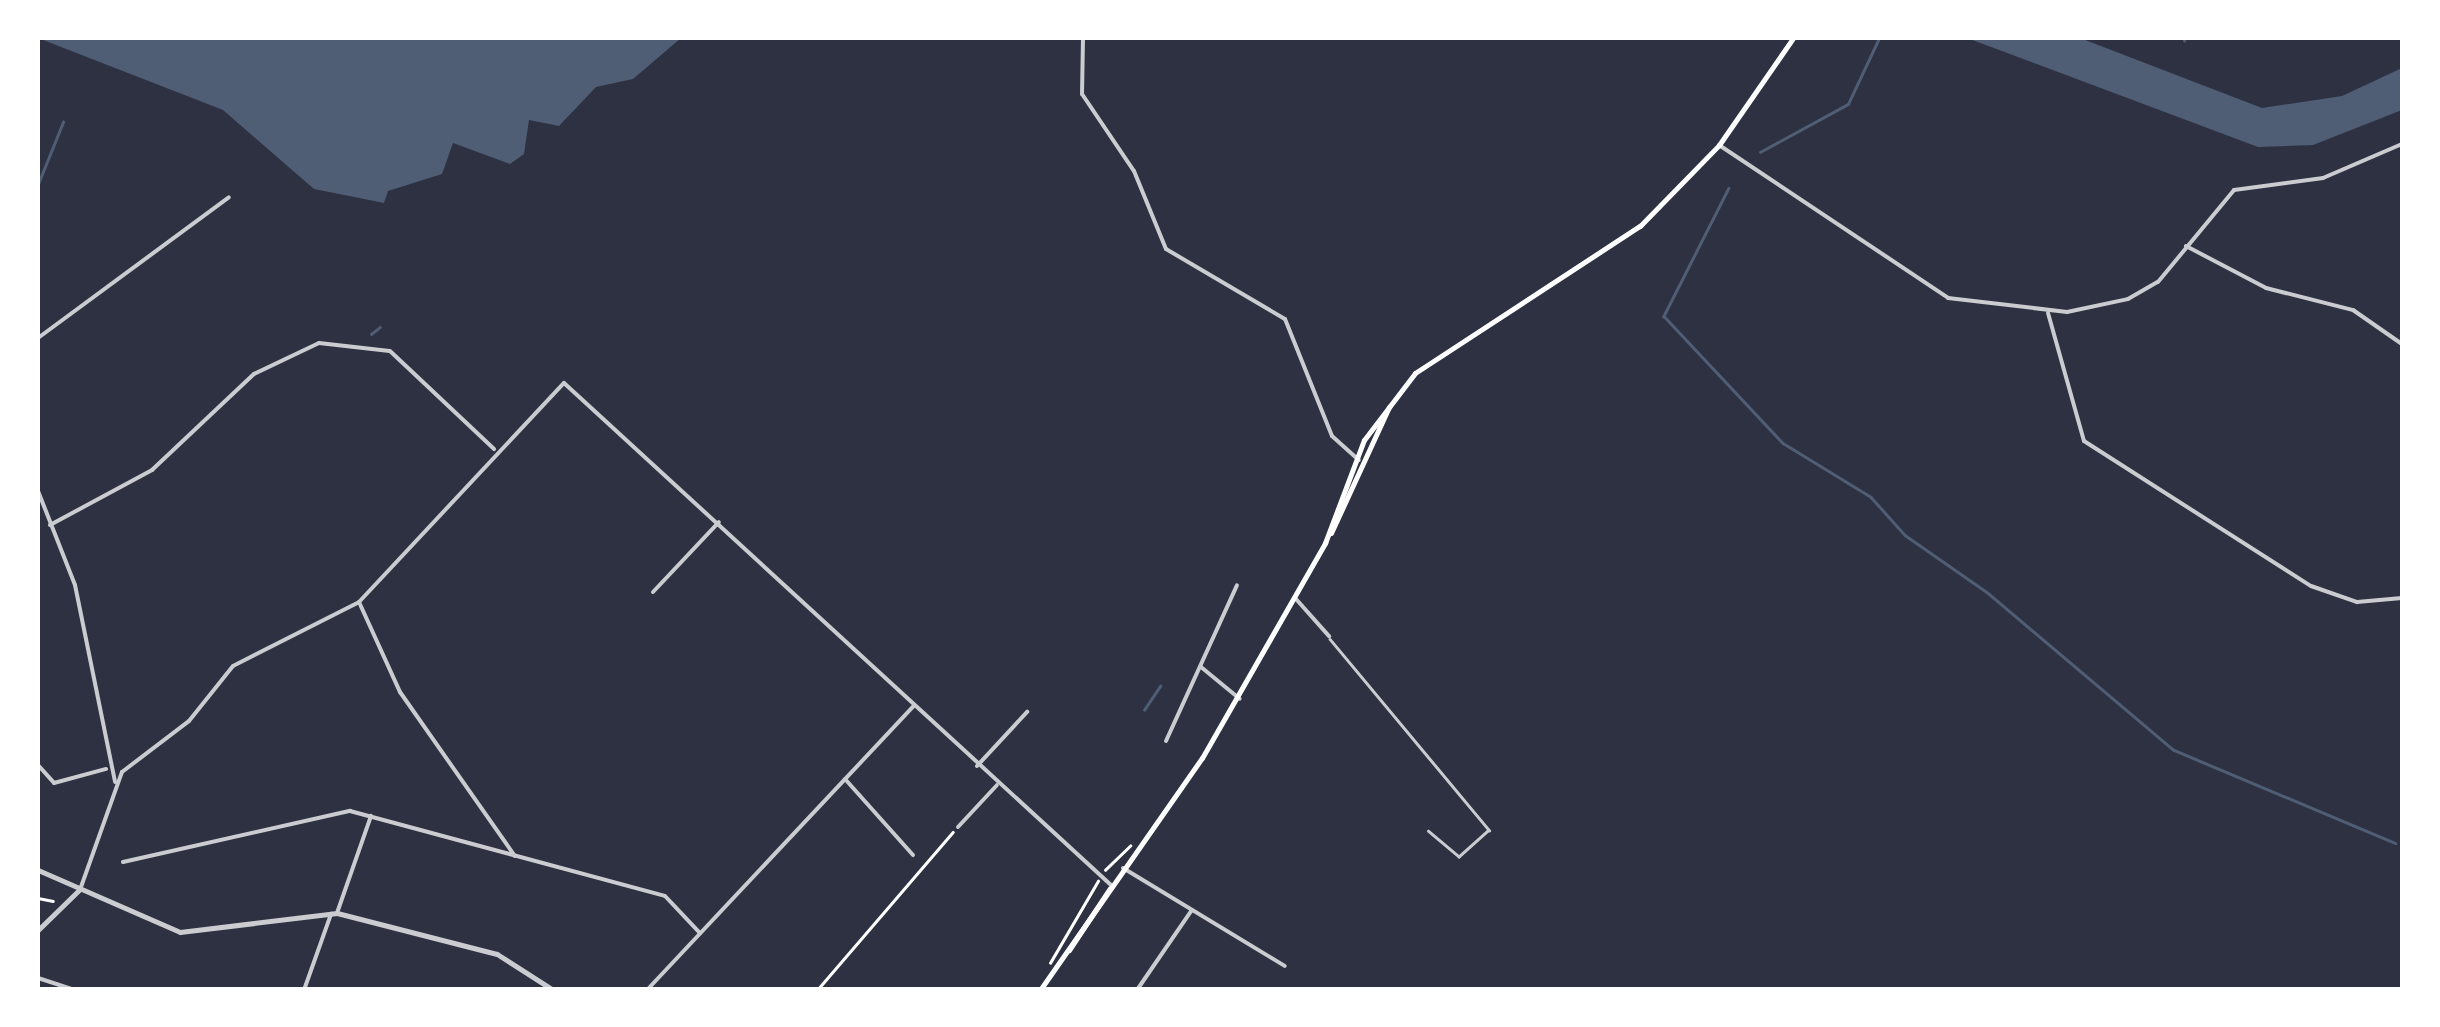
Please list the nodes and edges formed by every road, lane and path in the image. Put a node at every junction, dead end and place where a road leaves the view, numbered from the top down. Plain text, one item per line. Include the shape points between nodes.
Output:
1 (1083, 38) edge
2 (1793, 38) edge
3 (2402, 144) edge
4 (1719, 145) junction
5 (229, 197) dead end
6 (2186, 246) junction
7 (2048, 312) junction
8 (38, 338) edge
9 (2402, 344) edge
10 (1392, 400) junction
11 (494, 450) junction
12 (1355, 459) junction
13 (1364, 462) junction
14 (38, 492) edge
15 (718, 522) junction
16 (50, 524) junction
17 (1325, 544) junction
18 (1237, 585) dead end
19 (653, 592) dead end
20 (2402, 598) edge
21 (1296, 600) junction
22 (359, 602) junction
23 (1328, 636) joint
24 (1201, 667) junction
25 (1240, 699) junction
26 (914, 706) junction
27 (1027, 712) dead end
28 (1166, 741) dead end
29 (38, 766) edge
30 (978, 766) junction
31 (106, 769) junction
32 (844, 780) junction
33 (115, 782) junction
34 (998, 785) junction
35 (371, 816) junction
36 (958, 827) joint
37 (1428, 831) dead end
38 (1136, 850) junction
39 (913, 855) dead end
40 (515, 856) junction
41 (123, 862) dead end
42 (1123, 868) junction
43 (38, 870) edge
44 (1100, 877) junction
45 (1111, 885) junction
46 (80, 889) junction
47 (38, 898) edge
48 (53, 901) dead end
49 (1190, 911) junction
50 (334, 913) junction
51 (38, 930) edge
52 (700, 933) junction
53 (1285, 966) dead end
54 (1047, 968) dead end
55 (38, 978) edge
56 (76, 990) edge
57 (304, 990) edge
58 (554, 990) edge
59 (647, 990) edge
60 (817, 990) edge
61 (1040, 990) edge
62 (1137, 990) edge

1 - 12 street via 1082,94 1134,170 1166,248 1285,319 1332,436
2 - 4 main road
3 - 6 street via 2323,178 2234,190
4 - 7 street via 1948,298
4 - 10 main road via 1620,241 1456,340
5 - 8 street
6 - 7 street via 2158,282 2128,299
6 - 9 street via 2266,288 2354,310
7 - 20 street via 2072,422 2084,441 2337,598
10 - 12 main road
10 - 13 main road
11 - 15 street via 554,387 571,385
11 - 16 street via 390,351 319,343 254,374 152,470
11 - 22 street
12 - 13 street
12 - 17 main road
13 - 17 main road
14 - 16 street
15 - 19 street
15 - 26 street
16 - 31 street via 84,623
17 - 21 main road
18 - 24 street
21 - 23 street
21 - 25 main road
22 - 33 street via 233,666 189,721
22 - 40 street via 400,693
23 - 37 lane via 1489,830 1459,857
24 - 25 street
24 - 28 street
25 - 38 main road
26 - 30 street
26 - 32 street
27 - 30 street
29 - 31 street via 54,783
30 - 34 street
31 - 33 street
32 - 39 street
32 - 52 street
33 - 46 street
34 - 36 street
34 - 44 street
35 - 40 street
35 - 41 street via 324,812
35 - 50 street
36 - 60 path
38 - 42 main road
38 - 44 path via 1129,845
40 - 52 street via 665,896
42 - 45 main road
42 - 49 street
43 - 46 street
44 - 45 street
44 - 54 path
45 - 61 main road
46 - 50 street via 180,932
46 - 51 street
47 - 48 path
49 - 53 street
49 - 62 street
50 - 57 street
50 - 58 street via 497,954
52 - 59 street
55 - 56 street

